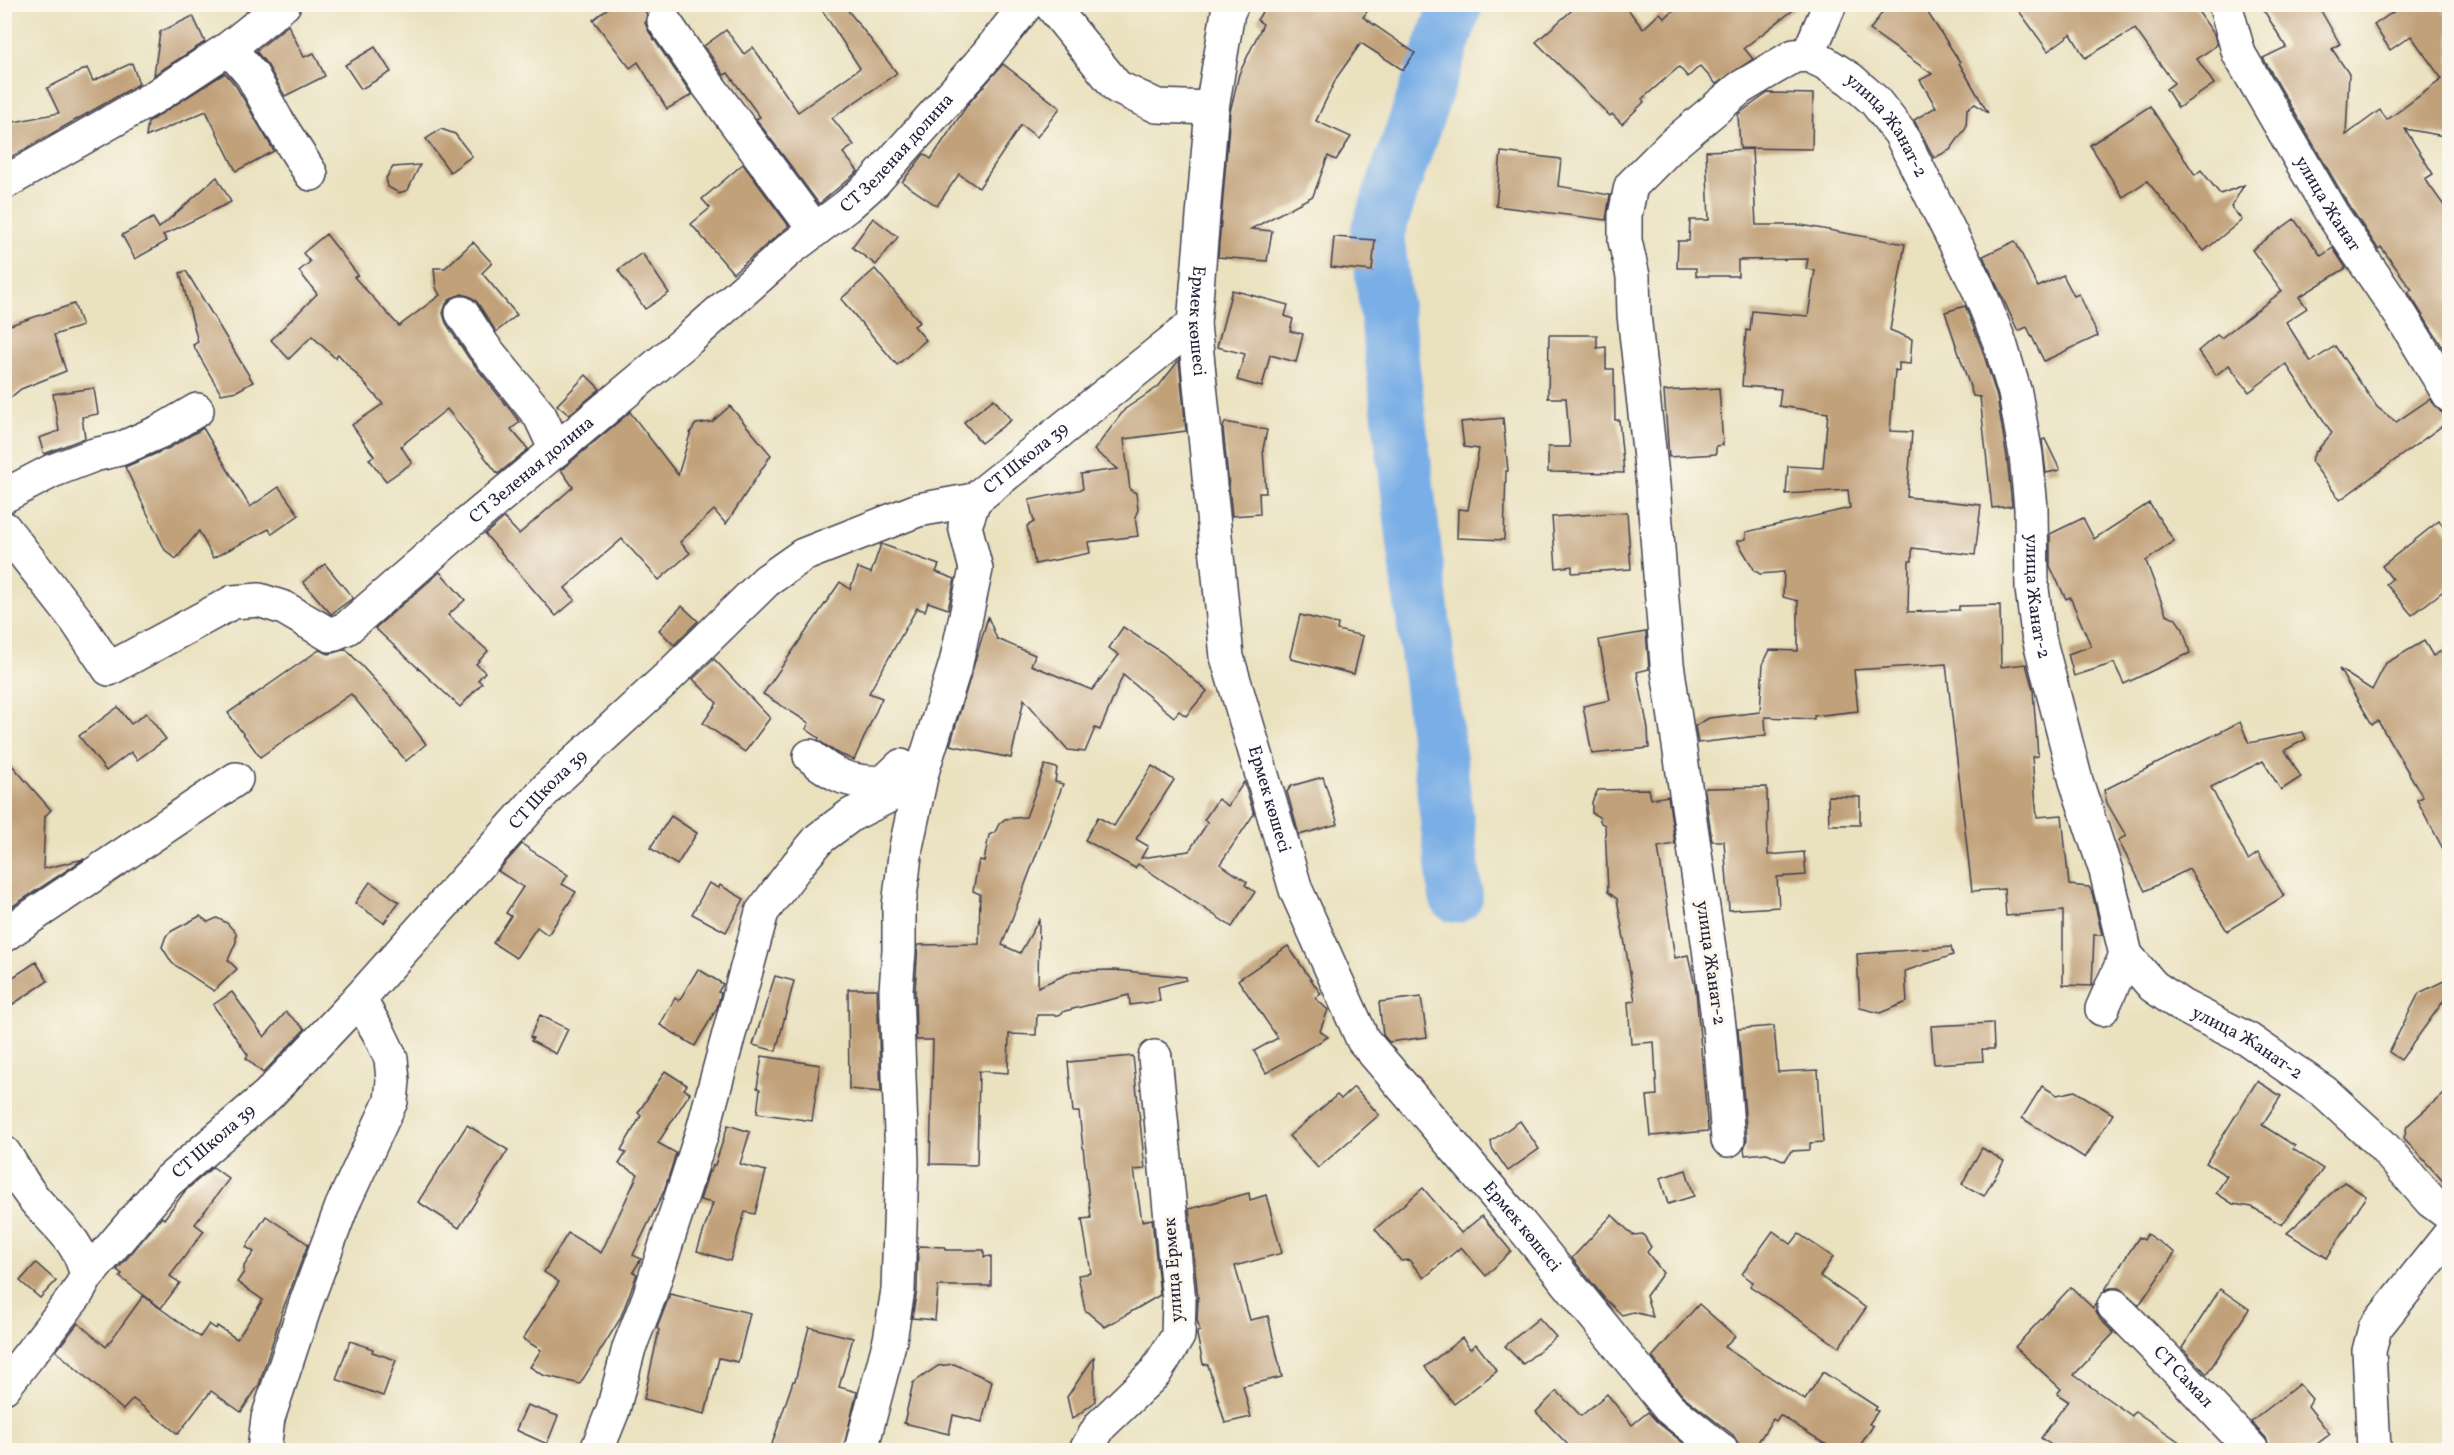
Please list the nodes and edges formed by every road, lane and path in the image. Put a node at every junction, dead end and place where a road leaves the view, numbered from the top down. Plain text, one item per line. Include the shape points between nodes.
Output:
1 (284, 4) edge
2 (1027, 4) edge
3 (1050, 4) edge
4 (1232, 4) edge
5 (1830, 4) edge
6 (2224, 4) edge
7 (664, 21) dead end
8 (229, 48) junction
9 (1808, 55) junction
10 (1212, 108) junction
11 (311, 174) dead end
12 (4, 183) edge
13 (815, 230) junction
14 (462, 313) dead end
15 (1194, 324) junction
16 (2450, 396) edge
17 (196, 410) dead end
18 (556, 450) junction
19 (4, 496) edge
20 (974, 500) junction
21 (4, 528) edge
22 (933, 740) junction
23 (810, 756) dead end
24 (922, 772) junction
25 (237, 778) dead end
26 (4, 935) edge
27 (2126, 954) junction
28 (359, 999) junction
29 (2102, 1009) dead end
30 (1155, 1057) dead end
31 (1728, 1140) dead end
32 (4, 1153) edge
33 (2450, 1215) edge
34 (2450, 1234) edge
35 (87, 1276) junction
36 (2114, 1306) dead end
37 (4, 1387) edge
38 (264, 1450) edge
39 (597, 1450) edge
40 (861, 1450) edge
41 (1086, 1450) edge
42 (1721, 1450) edge
43 (2252, 1450) edge
44 (2374, 1450) edge

1 - 8 street
2 - 13 street, СТ Зеленая долина via 874,182
3 - 10 street via 1117,87 1157,106
4 - 10 street, Ермек көшесі via 1227,12
5 - 9 street
6 - 16 street, улица Жанат via 2249,71 2332,214
7 - 13 street
8 - 11 street via 252,75
8 - 12 street via 156,96
9 - 27 street, улица Жанат-2 via 1850,79 1875,101 1900,133 1978,288 2000,343 2015,393 2026,455 2038,634
9 - 31 street, улица Жанат-2 via 1794,56 1740,88 1671,146 1631,186 1625,215 1667,664 1720,1034
10 - 15 street, Ермек көшесі
13 - 18 street, СТ Зеленая долина
14 - 18 street via 540,416
15 - 20 street, СТ Школа 39
15 - 42 street, Ермек көшесі via 1227,657 1296,890 1364,1040 1669,1408
17 - 19 street via 120,449 52,471
18 - 21 street, СТ Зеленая долина via 347,628 330,635 284,608 259,600 233,602 109,669
20 - 22 street via 965,526 976,569 956,663
20 - 28 street, СТ Школа 39 via 918,510 803,555 766,581 549,786
22 - 23 street via 883,783 852,782
22 - 24 street
24 - 39 street via 897,792 851,815 820,838 762,912 704,1130
24 - 40 street via 906,847 899,906 896,990 902,1162 898,1290 890,1340
25 - 26 street
27 - 29 street
27 - 33 street, улица Жанат-2 via 2153,986 2182,1006 2249,1040 2324,1092 2380,1144 2431,1201
28 - 35 street, СТ Школа 39 via 268,1095 167,1182
28 - 38 street via 391,1058 391,1101 342,1206 307,1300 268,1418
30 - 41 street, улица Ермек via 1179,1301 1178,1336 1155,1373 1100,1426
32 - 35 street via 34,1199 73,1239
34 - 44 street via 2375,1329 2369,1351
35 - 37 street, СТ Школа 39
36 - 43 street, СТ Самал

